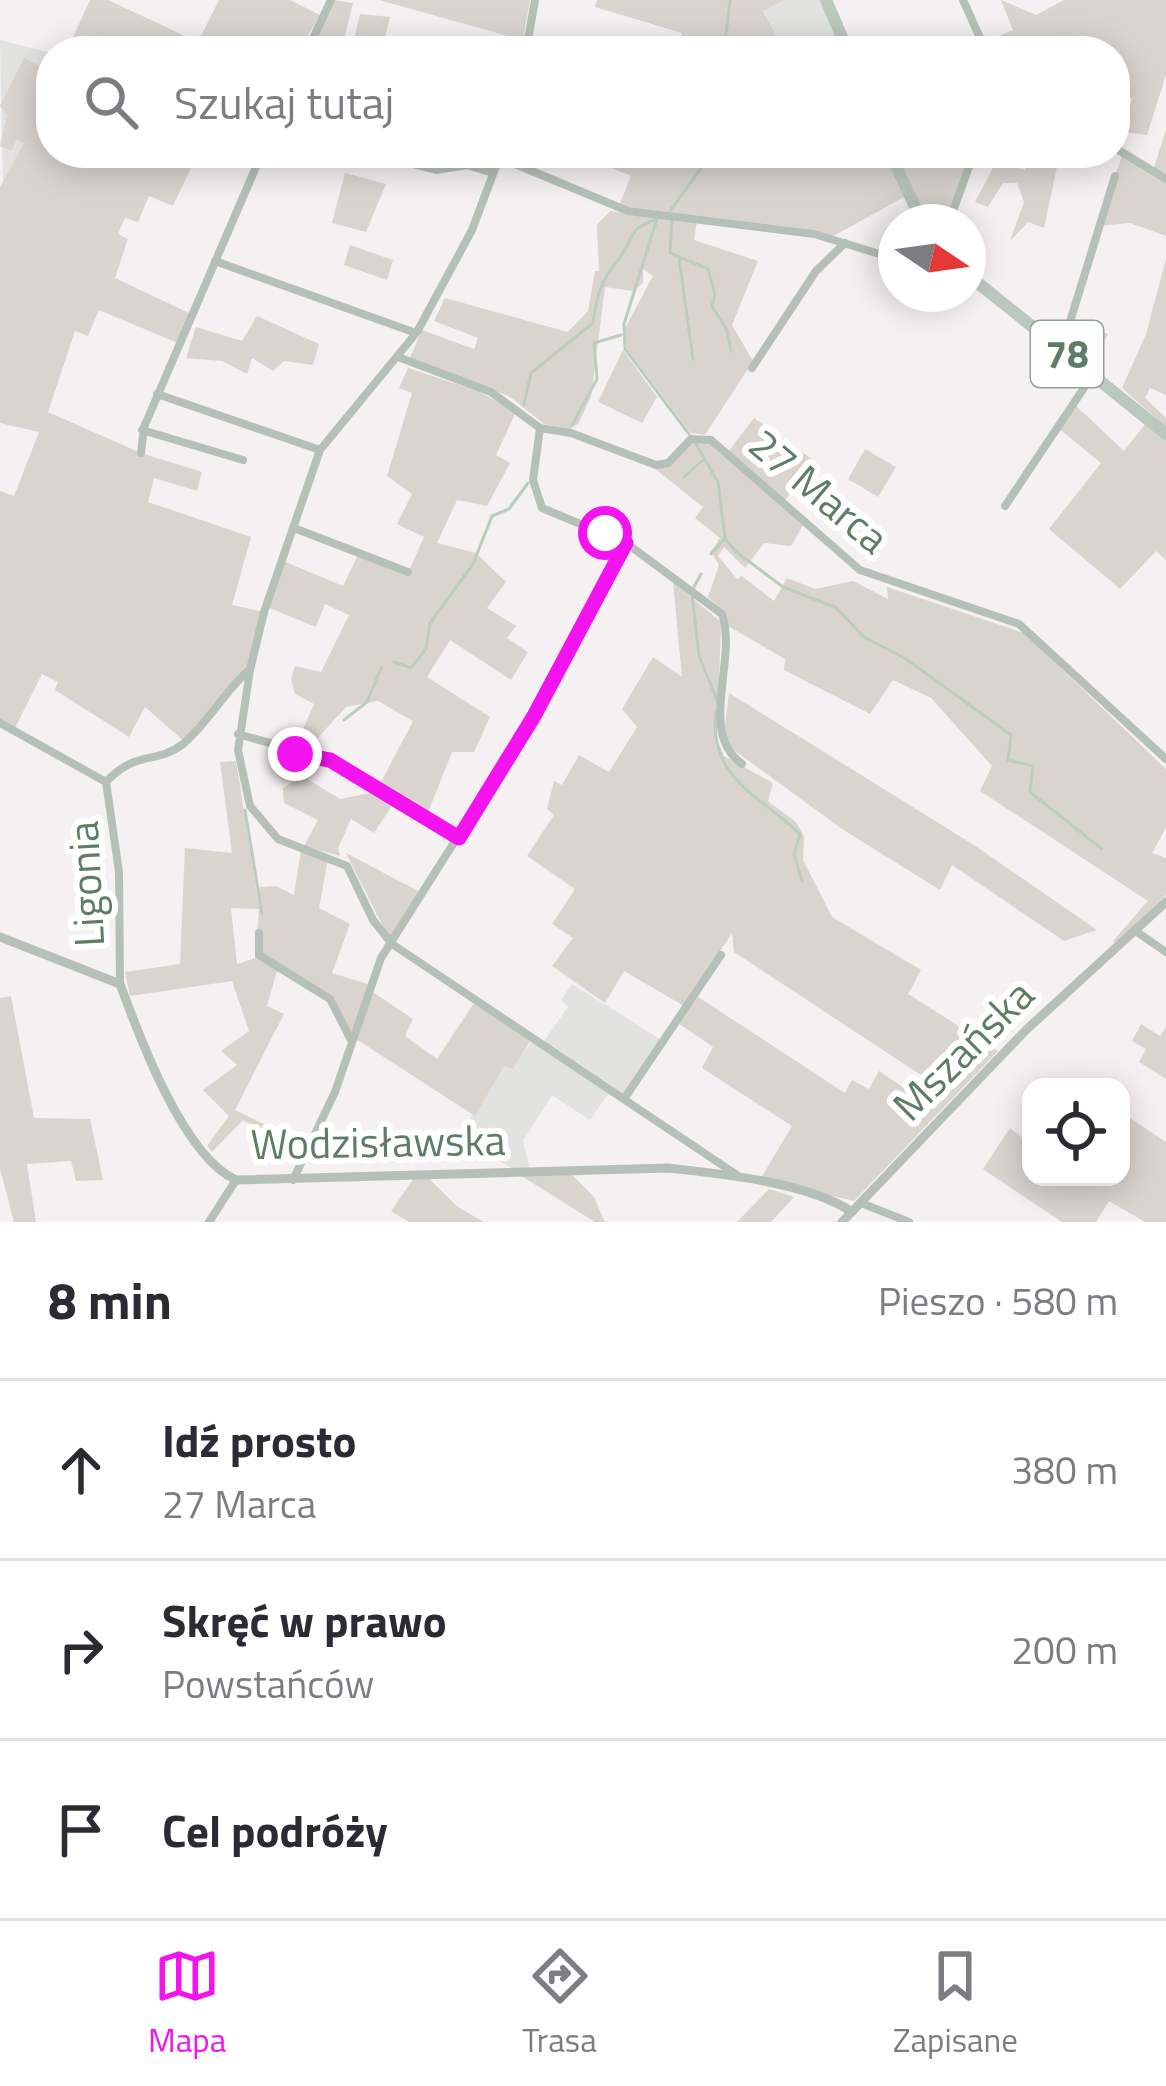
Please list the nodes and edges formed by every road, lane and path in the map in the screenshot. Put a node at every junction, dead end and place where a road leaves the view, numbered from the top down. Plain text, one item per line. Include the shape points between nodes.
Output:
1 (331, 0) edge
2 (535, 0) edge
3 (826, 0) edge
4 (963, 0) edge
5 (314, 36) edge
6 (529, 36) edge
7 (842, 36) edge
8 (979, 36) edge
9 (1130, 157) edge
10 (255, 168) edge
11 (479, 168) edge
12 (495, 168) edge
13 (529, 168) edge
14 (897, 168) edge
15 (969, 168) edge
16 (493, 173) junction
17 (1115, 176) dead end
18 (1166, 179) edge
19 (914, 204) edge
20 (956, 204) edge
21 (845, 243) junction
22 (878, 253) edge
23 (214, 260) junction
24 (986, 289) edge
25 (416, 333) junction
26 (398, 357) junction
27 (752, 368) dead end
28 (1089, 371) junction
29 (157, 394) junction
30 (540, 428) junction
31 (142, 430) junction
32 (1166, 434) edge
33 (320, 450) junction
34 (140, 453) dead end
35 (243, 460) dead end
36 (1005, 506) dead end
37 (294, 528) junction
38 (626, 543) junction
39 (408, 572) dead end
40 (250, 670) junction
41 (0, 723) edge
42 (238, 734) junction
43 (1166, 759) edge
44 (742, 764) dead end
45 (106, 782) junction
46 (459, 838) junction
47 (1166, 902) edge
48 (1137, 932) junction
49 (259, 933) dead end
50 (0, 938) edge
51 (392, 944) junction
52 (1166, 952) edge
53 (721, 955) dead end
54 (120, 984) junction
55 (352, 1041) junction
56 (624, 1100) junction
57 (738, 1176) junction
58 (236, 1180) junction
59 (292, 1180) junction
60 (861, 1203) junction
61 (852, 1212) junction
62 (209, 1222) edge
63 (842, 1222) edge
64 (909, 1222) edge

1 - 5 street
2 - 6 street
3 - 7 main road
4 - 8 street
9 - 18 street
10 - 23 street
11 - 16 street
12 - 16 street
13 - 21 street via 628,211
14 - 19 main road
15 - 20 street
16 - 25 street
17 - 28 street via 1069,325
21 - 22 street
21 - 27 street via 816,271
23 - 25 street
23 - 29 street
24 - 28 main road, 78
25 - 26 street
26 - 30 street, 27 Marca via 490,392
26 - 33 street
28 - 32 main road, 78
28 - 36 street
29 - 31 street
29 - 33 street
30 - 38 street via 533,480 542,508
30 - 43 street, 27 Marca via 662,466 691,439 711,440 860,570 1019,624
31 - 34 street
31 - 35 street
33 - 37 street
37 - 39 street
37 - 40 street
38 - 44 street via 722,614 720,729
38 - 46 street
40 - 42 street
40 - 45 street, Ligonia via 185,742 135,758
41 - 45 street, Ligonia
42 - 46 street via 330,760
42 - 51 street via 250,806 278,839 347,866
45 - 54 street, Ligonia via 119,872
46 - 51 street
47 - 48 street, Mszańska
48 - 52 street
48 - 60 street, Mszańska via 1026,1030
49 - 55 street via 260,955 330,999
50 - 54 street
51 - 55 street
51 - 56 street, Wodzisławska
53 - 56 street
54 - 58 street, Wodzisławska via 160,1085 220,1170
55 - 59 street
56 - 57 street, Wodzisławska
57 - 59 street, Wodzisławska via 668,1168
57 - 61 street, Wodzisławska
58 - 59 street, Wodzisławska
58 - 62 street
60 - 61 street, Mszańska
60 - 64 street
61 - 63 street, Mszańska

